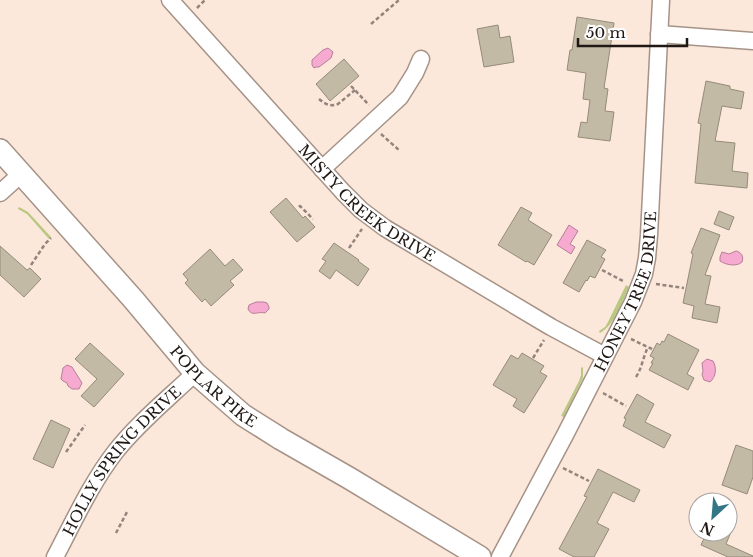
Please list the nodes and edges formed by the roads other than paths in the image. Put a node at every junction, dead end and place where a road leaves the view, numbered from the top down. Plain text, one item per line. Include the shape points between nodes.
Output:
1 (170, 0) edge
2 (660, 0) edge
3 (659, 34) junction
4 (753, 41) edge
5 (421, 59) dead end
6 (0, 150) edge
7 (322, 169) junction
8 (21, 174) junction
9 (0, 193) edge
10 (605, 356) junction
11 (195, 373) junction
12 (55, 557) edge
13 (480, 557) edge
14 (500, 557) edge

1 - 7 street, MISTY CREEK DRIVE
2 - 3 street, HONEY TREE DRIVE
3 - 4 street
3 - 10 street, HONEY TREE DRIVE via 644,274
5 - 7 street via 400,97
6 - 8 main road, POPLAR PIKE
7 - 10 street, MISTY CREEK DRIVE via 353,203 385,228
8 - 9 street
8 - 11 main road, POPLAR PIKE
10 - 14 street, HONEY TREE DRIVE
11 - 12 street, HOLLY SPRING DRIVE via 117,450 90,489
11 - 13 main road, POPLAR PIKE via 243,415 281,440

